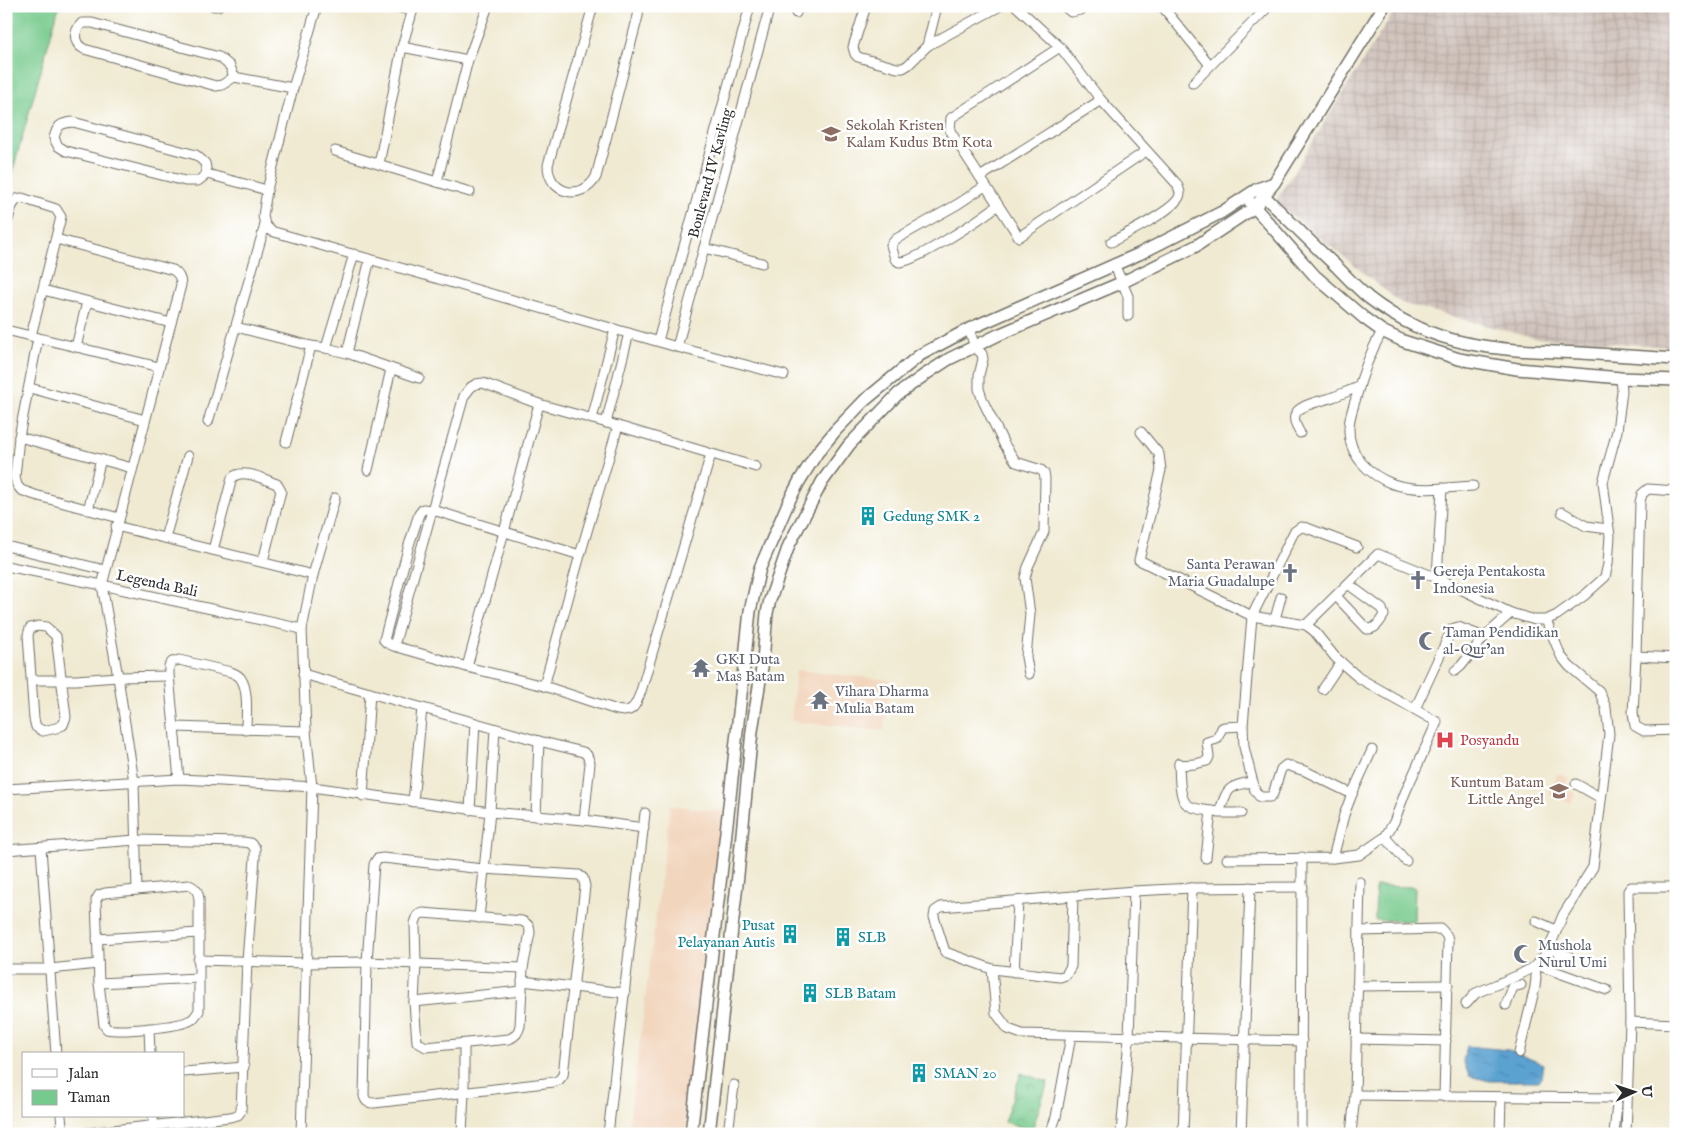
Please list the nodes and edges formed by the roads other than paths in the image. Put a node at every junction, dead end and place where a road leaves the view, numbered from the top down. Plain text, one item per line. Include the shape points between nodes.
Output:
1 (214, 6) edge
2 (218, 6) edge
3 (317, 6) edge
4 (394, 6) edge
5 (488, 6) edge
6 (593, 6) edge
7 (639, 6) edge
8 (750, 6) edge
9 (770, 6) edge
10 (866, 6) edge
11 (937, 6) edge
12 (1000, 6) edge
13 (1016, 6) edge
14 (1085, 6) edge
15 (1162, 6) edge
16 (1254, 6) edge
17 (1384, 6) edge
18 (1266, 8) edge
19 (413, 9) edge
20 (1068, 9) edge
21 (926, 46) junction
22 (402, 47) junction
23 (1060, 47) junction
24 (468, 60) junction
25 (1210, 65) junction
26 (234, 76) junction
27 (1193, 83) dead end
28 (293, 88) junction
29 (1101, 100) junction
30 (1146, 150) junction
31 (335, 151) dead end
32 (379, 164) junction
33 (207, 174) junction
34 (980, 177) junction
35 (437, 182) junction
36 (985, 186) junction
37 (267, 190) junction
38 (470, 192) dead end
39 (1261, 193) junction
40 (1245, 197) junction
41 (998, 205) junction
42 (1255, 207) junction
43 (265, 225) junction
44 (6, 227) edge
45 (56, 239) junction
46 (1111, 242) dead end
47 (704, 248) junction
48 (354, 254) junction
49 (370, 259) junction
50 (762, 264) dead end
51 (1114, 264) junction
52 (1122, 282) junction
53 (43, 290) junction
54 (86, 302) junction
55 (1128, 316) dead end
56 (171, 323) junction
57 (236, 327) junction
58 (615, 329) junction
59 (969, 329) junction
60 (6, 330) edge
61 (1382, 330) junction
62 (630, 333) junction
63 (35, 337) junction
64 (658, 341) junction
65 (311, 346) junction
66 (76, 347) junction
67 (677, 347) junction
68 (975, 347) junction
69 (326, 348) junction
70 (347, 353) junction
71 (1676, 359) edge
72 (159, 367) junction
73 (392, 369) junction
74 (784, 375) dead end
75 (419, 378) dead end
76 (1621, 378) junction
77 (1676, 380) edge
78 (1358, 387) junction
79 (30, 388) junction
80 (539, 404) junction
81 (592, 419) junction
82 (145, 420) junction
83 (208, 422) dead end
84 (606, 423) junction
85 (618, 426) junction
86 (1141, 432) dead end
87 (1300, 433) dead end
88 (19, 437) junction
89 (286, 442) dead end
90 (711, 454) junction
91 (188, 456) dead end
92 (101, 459) junction
93 (756, 467) dead end
94 (132, 468) junction
95 (368, 470) dead end
96 (1473, 486) dead end
97 (1442, 488) junction
98 (1676, 491) edge
99 (335, 498) dead end
100 (88, 510) junction
101 (433, 510) junction
102 (1562, 512) dead end
103 (118, 522) junction
104 (1608, 530) junction
105 (504, 532) junction
106 (165, 538) junction
107 (6, 546) edge
108 (1357, 547) dead end
109 (213, 550) junction
110 (580, 555) junction
111 (263, 561) junction
112 (6, 566) edge
113 (105, 570) junction
114 (313, 575) junction
115 (1438, 578) junction
116 (1348, 584) junction
117 (102, 585) junction
118 (1336, 596) junction
119 (1281, 597) dead end
120 (1511, 613) junction
121 (1252, 616) junction
122 (1275, 619) junction
123 (1546, 620) junction
124 (1306, 625) junction
125 (302, 629) junction
126 (1484, 637) junction
127 (394, 646) junction
128 (1636, 656) junction
129 (1676, 658) edge
130 (1340, 662) junction
131 (467, 667) junction
132 (1455, 670) dead end
133 (303, 674) junction
134 (1029, 674) dead end
135 (169, 676) junction
136 (118, 677) junction
137 (32, 680) junction
138 (61, 680) junction
139 (544, 686) junction
140 (1323, 689) dead end
141 (370, 693) junction
142 (422, 708) junction
143 (1415, 709) junction
144 (476, 723) junction
145 (1242, 726) junction
146 (175, 727) junction
147 (494, 728) junction
148 (246, 730) junction
149 (1676, 730) edge
150 (306, 731) junction
151 (539, 741) junction
152 (1372, 750) dead end
153 (179, 779) junction
154 (134, 782) junction
155 (1253, 782) junction
156 (1576, 784) dead end
157 (312, 788) junction
158 (6, 789) edge
159 (1352, 794) junction
160 (363, 796) junction
161 (1601, 798) junction
162 (413, 802) junction
163 (470, 810) junction
164 (490, 812) junction
165 (1215, 812) junction
166 (645, 813) dead end
167 (1242, 813) dead end
168 (536, 816) junction
169 (584, 820) junction
170 (644, 828) junction
171 (1385, 837) junction
172 (136, 840) junction
173 (41, 848) junction
174 (6, 850) edge
175 (1302, 857) junction
176 (1206, 858) dead end
177 (1333, 858) junction
178 (1227, 859) dead end
179 (1406, 860) dead end
180 (483, 869) junction
181 (1360, 882) dead end
182 (1250, 887) junction
183 (1302, 887) junction
184 (1676, 887) edge
185 (1192, 888) junction
186 (137, 890) junction
187 (1134, 891) junction
188 (1073, 896) junction
189 (1018, 901) junction
190 (479, 918) junction
191 (1536, 921) dead end
192 (1556, 930) junction
193 (1359, 931) junction
194 (199, 933) junction
195 (97, 939) junction
196 (1549, 949) junction
197 (1570, 956) dead end
198 (198, 960) junction
199 (247, 961) junction
200 (367, 962) junction
201 (306, 963) junction
202 (416, 963) junction
203 (98, 964) junction
204 (1536, 966) junction
205 (523, 968) junction
206 (50, 969) junction
207 (992, 969) junction
208 (6, 970) edge
209 (1014, 972) junction
210 (1519, 975) junction
211 (198, 978) junction
212 (522, 981) junction
213 (99, 984) junction
214 (1448, 985) junction
215 (1520, 985) junction
216 (1357, 986) junction
217 (573, 987) junction
218 (1535, 987) junction
219 (1607, 990) dead end
220 (522, 991) junction
221 (626, 993) junction
222 (414, 1002) junction
223 (1466, 1004) dead end
224 (1506, 1005) dead end
225 (1630, 1022) junction
226 (1676, 1024) edge
227 (149, 1028) junction
228 (1071, 1036) junction
229 (1129, 1038) junction
230 (1356, 1038) junction
231 (1186, 1039) junction
232 (1245, 1039) junction
233 (1302, 1041) junction
234 (1446, 1041) junction
235 (464, 1044) junction
236 (56, 1052) edge
237 (150, 1052) edge
238 (1519, 1053) dead end
239 (244, 1067) junction
240 (185, 1072) edge
241 (734, 1084) dead end
242 (464, 1092) junction
243 (1355, 1095) junction
244 (1444, 1097) junction
245 (1502, 1097) junction
246 (61, 1118) edge
247 (154, 1125) edge
248 (75, 1134) edge
249 (301, 1134) edge
250 (462, 1134) edge
251 (608, 1134) edge
252 (691, 1134) edge
253 (709, 1134) edge
254 (728, 1134) edge
255 (1050, 1134) edge
256 (1121, 1134) edge
257 (1183, 1134) edge
258 (1241, 1134) edge
259 (1301, 1134) edge
260 (1351, 1134) edge
261 (1500, 1134) edge
262 (1614, 1134) edge
263 (1626, 1134) edge

1 - 2 street
3 - 28 street
4 - 19 street
5 - 24 street
6 - 7 street via 548,165 550,178 559,188 570,192 588,187 596,177
8 - 64 street
9 - 47 street, Boulevard IV Kavling
10 - 21 street via 853,47 858,56 903,68
11 - 21 street
12 - 21 street
13 - 23 street
14 - 20 street via 1080,10
15 - 25 street
16 - 18 street
17 - 39 street via 1274,183
18 - 25 street
19 - 22 street
22 - 24 street
22 - 32 street
23 - 29 street
23 - 34 street via 951,118 950,131
24 - 35 street
25 - 27 street
26 - 26 street via 216,86 84,49 76,42 78,27 82,23 92,23 219,57 230,66
26 - 28 street
28 - 37 street
29 - 30 street
29 - 34 street
30 - 41 street via 1019,237
30 - 46 street via 1176,183 1179,199 1158,216
31 - 32 street
32 - 35 street
33 - 33 street via 198,181 185,181 66,152 54,138 57,127 63,122 73,122 196,155 205,163
33 - 37 street
34 - 36 street
35 - 38 street
36 - 41 street
36 - 41 street via 896,239 891,246 894,259 899,262 912,259 976,222
37 - 43 street via 263,216
39 - 40 street
39 - 42 street
39 - 71 street via 1369,297 1432,335 1505,350
40 - 42 street
40 - 51 street via 1222,212
42 - 52 street via 1196,246
42 - 61 street via 1315,276
43 - 48 street via 282,235
43 - 57 street
44 - 45 street via 12,206 22,198 56,209 61,217
45 - 53 street
45 - 56 street via 178,274 181,280
47 - 50 street
47 - 67 street, Boulevard IV Kavling
48 - 49 street
48 - 69 street
49 - 58 street
49 - 70 street
51 - 52 street
51 - 59 street
52 - 55 street via 1129,301
52 - 68 street
53 - 54 street
53 - 63 street
54 - 56 street
54 - 66 street
56 - 72 street
57 - 65 street
57 - 83 street
58 - 62 street
58 - 81 street
59 - 68 street
59 - 252 street via 920,355 864,401 836,430 817,453 788,501 760,568 750,612
60 - 63 street
61 - 76 street via 1426,350 1459,359 1517,369
61 - 78 street
62 - 64 street
62 - 84 street
63 - 66 street
63 - 79 street
64 - 67 street
65 - 69 street
65 - 89 street
66 - 72 street
67 - 74 street
68 - 134 street via 983,359 979,379 981,395 1004,444 1016,462 1040,470 1045,478 1044,532 1026,578 1030,614 1026,656
68 - 253 street via 949,359 898,394 849,445 822,482 800,522 780,570 767,614 752,731
69 - 70 street
70 - 73 street
72 - 82 street
73 - 75 street
73 - 95 street
76 - 77 street
76 - 104 street via 1617,432 1603,482
78 - 87 street via 1298,410 1294,420
78 - 97 street via 1349,425 1349,436 1357,458 1378,477 1394,484
79 - 82 street
79 - 88 street
80 - 81 street
80 - 101 street via 483,383 471,387 464,396
80 - 105 street
81 - 84 street
82 - 94 street
84 - 85 street
85 - 90 street
85 - 110 street
86 - 121 street via 1159,454 1161,470 1139,560
88 - 92 street
88 - 100 street via 16,485 21,490
90 - 93 street
90 - 139 street via 635,706 626,712
91 - 106 street
92 - 94 street
92 - 100 street
94 - 103 street
96 - 97 street
97 - 115 street
98 - 128 street via 1648,489 1640,502
99 - 114 street
100 - 103 street
101 - 105 street
101 - 127 street
101 - 127 street via 426,508 420,512 407,554 384,637 386,643
102 - 104 street via 1586,526
103 - 106 street
103 - 113 street
104 - 123 street via 1610,550 1605,577 1585,596
105 - 110 street
105 - 131 street
106 - 109 street
107 - 113 street, Legenda Bali
108 - 121 street via 1307,528 1298,528
109 - 111 street
109 - 111 street via 232,478 245,473 277,484 281,491
110 - 139 street
111 - 114 street
112 - 117 street, Legenda Bali
113 - 117 street
114 - 125 street
115 - 116 street via 1378,554
115 - 120 street
116 - 118 street
116 - 118 street via 1382,609 1384,615 1376,626 1367,629
117 - 125 street, Legenda Bali
117 - 136 street
118 - 124 street
119 - 122 street
120 - 123 street
120 - 126 street
121 - 122 street
121 - 145 street
122 - 124 street
123 - 161 street via 1561,656 1598,691 1606,708 1610,734
124 - 130 street
125 - 133 street
126 - 132 street
126 - 143 street via 1458,627 1452,629
127 - 131 street
128 - 129 street
128 - 149 street via 1635,726 1644,731
130 - 140 street
130 - 143 street via 1370,685
131 - 139 street
133 - 141 street
133 - 150 street
135 - 136 street
135 - 146 street
135 - 148 street via 168,666 179,660 237,675 246,689
136 - 138 street
136 - 154 street
137 - 138 street
137 - 138 street via 34,719 36,726 43,731 63,725 66,717
137 - 138 street via 28,635 30,628 38,626 46,626 56,636
141 - 142 street
141 - 160 street
142 - 144 street
142 - 162 street
143 - 171 street via 1437,722
144 - 147 street
144 - 163 street
145 - 155 street
145 - 165 street via 1222,728 1217,739 1207,742 1207,761 1179,764 1181,795 1185,803
146 - 148 street
146 - 153 street
147 - 151 street
147 - 164 street
148 - 150 street
150 - 157 street
151 - 168 street
151 - 169 street via 583,752 589,758
152 - 159 street
153 - 154 street
153 - 157 street
154 - 158 street
154 - 172 street
155 - 159 street via 1257,795 1270,797 1281,769 1289,766
155 - 165 street via 1231,787
156 - 161 street
157 - 160 street
157 - 201 street
159 - 177 street
160 - 162 street
161 - 192 street via 1592,870
162 - 163 street
163 - 164 street
164 - 168 street
164 - 180 street
165 - 167 street
165 - 176 street
166 - 170 street
168 - 169 street
169 - 170 street
170 - 221 street
171 - 177 street via 1359,855
171 - 179 street
172 - 173 street
172 - 186 street
172 - 199 street via 250,843 255,848
173 - 174 street
173 - 206 street
175 - 177 street
175 - 178 street
175 - 183 street
180 - 190 street
180 - 200 street via 377,859 374,864
180 - 217 street via 582,876 584,886
181 - 193 street
182 - 183 street
182 - 185 street
182 - 232 street
183 - 233 street
184 - 225 street via 1631,887 1628,891
185 - 187 street
185 - 231 street
186 - 194 street via 189,885 195,888 199,899
186 - 195 street via 99,895 96,900
187 - 188 street
187 - 229 street
188 - 189 street
188 - 209 street via 1071,966 1066,976
189 - 207 street via 941,907 935,911 934,917 946,952
189 - 209 street
190 - 202 street via 423,912 418,915 414,923
190 - 205 street via 527,923 530,933
191 - 192 street
192 - 196 street
193 - 214 street via 1441,929 1448,942
193 - 216 street
194 - 195 street
194 - 198 street
195 - 203 street
196 - 197 street
196 - 204 street
198 - 199 street
198 - 211 street
199 - 201 street
199 - 239 street
200 - 201 street
200 - 202 street
200 - 242 street via 365,1100 374,1103
201 - 249 street
202 - 205 street
202 - 222 street
203 - 206 street
203 - 213 street
204 - 210 street
204 - 218 street
204 - 219 street
205 - 212 street
206 - 208 street
206 - 236 street
207 - 209 street
207 - 228 street via 996,1012 1008,1029 1022,1034
210 - 215 street
210 - 223 street via 1476,993
211 - 213 street
211 - 227 street via 198,1011 194,1019
212 - 217 street
212 - 220 street
213 - 227 street via 107,1029
214 - 216 street
214 - 234 street
215 - 218 street
215 - 224 street via 1513,986
216 - 230 street
217 - 221 street
217 - 242 street via 563,1075 559,1080
218 - 238 street
220 - 222 street
220 - 235 street via 520,1026 514,1037
221 - 251 street
222 - 235 street via 416,1038 420,1044 426,1047
225 - 226 street
225 - 263 street
227 - 237 street
228 - 229 street
228 - 255 street
229 - 231 street
229 - 256 street
230 - 234 street
230 - 243 street
231 - 232 street
231 - 257 street
232 - 233 street
232 - 258 street
233 - 259 street
234 - 244 street
235 - 242 street
239 - 240 street
239 - 247 street via 242,1110 238,1115
241 - 254 street
242 - 250 street
243 - 244 street
243 - 260 street
244 - 245 street
245 - 261 street
245 - 262 street via 1613,1098 1617,1104
246 - 248 street via 66,1132
247 - 248 street

